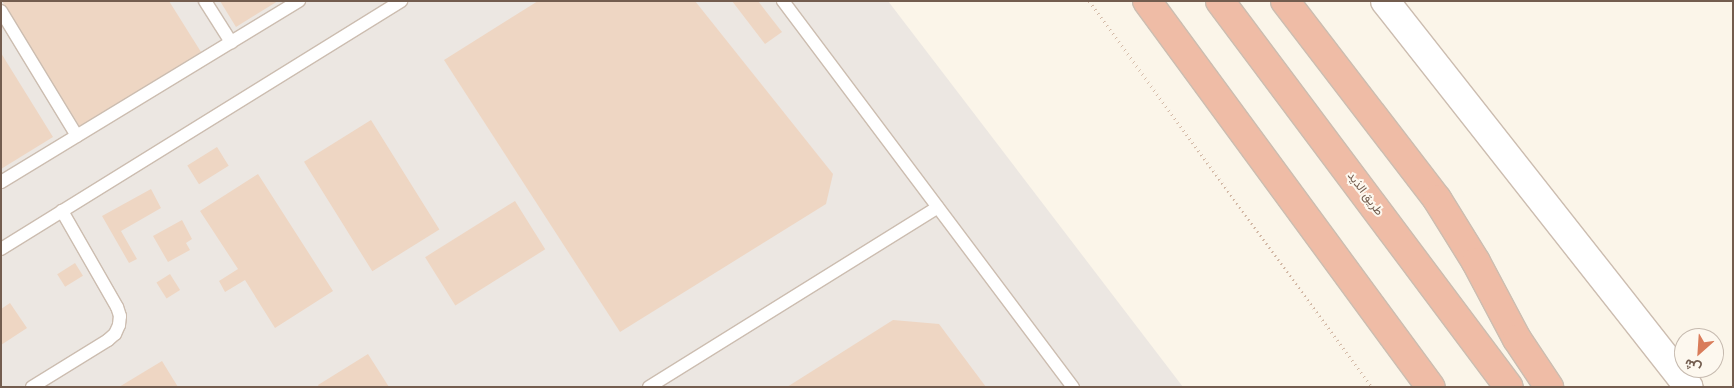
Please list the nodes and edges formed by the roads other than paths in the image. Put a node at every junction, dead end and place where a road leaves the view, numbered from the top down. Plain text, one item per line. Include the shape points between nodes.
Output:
1 (205, 1) edge
2 (299, 1) edge
3 (401, 1) edge
4 (783, 1) edge
5 (1147, 1) edge
6 (1220, 1) edge
7 (1285, 1) edge
8 (1385, 1) edge
9 (1, 11) edge
10 (231, 42) junction
11 (77, 136) junction
12 (1, 182) edge
13 (938, 207) junction
14 (62, 211) junction
15 (1, 249) edge
16 (32, 387) edge
17 (649, 387) edge
18 (1073, 387) edge
19 (1431, 387) edge
20 (1509, 387) edge
21 (1549, 387) edge
22 (1689, 387) edge

1 - 10 lane
2 - 10 lane
3 - 14 lane
4 - 13 lane
5 - 19 highway
6 - 20 highway, طريق الذيد
7 - 21 highway via 1437,199
8 - 22 street
9 - 11 lane
10 - 11 lane
11 - 12 lane
13 - 17 lane
13 - 18 lane
14 - 15 lane
14 - 16 lane via 117,307 119,325 108,340

